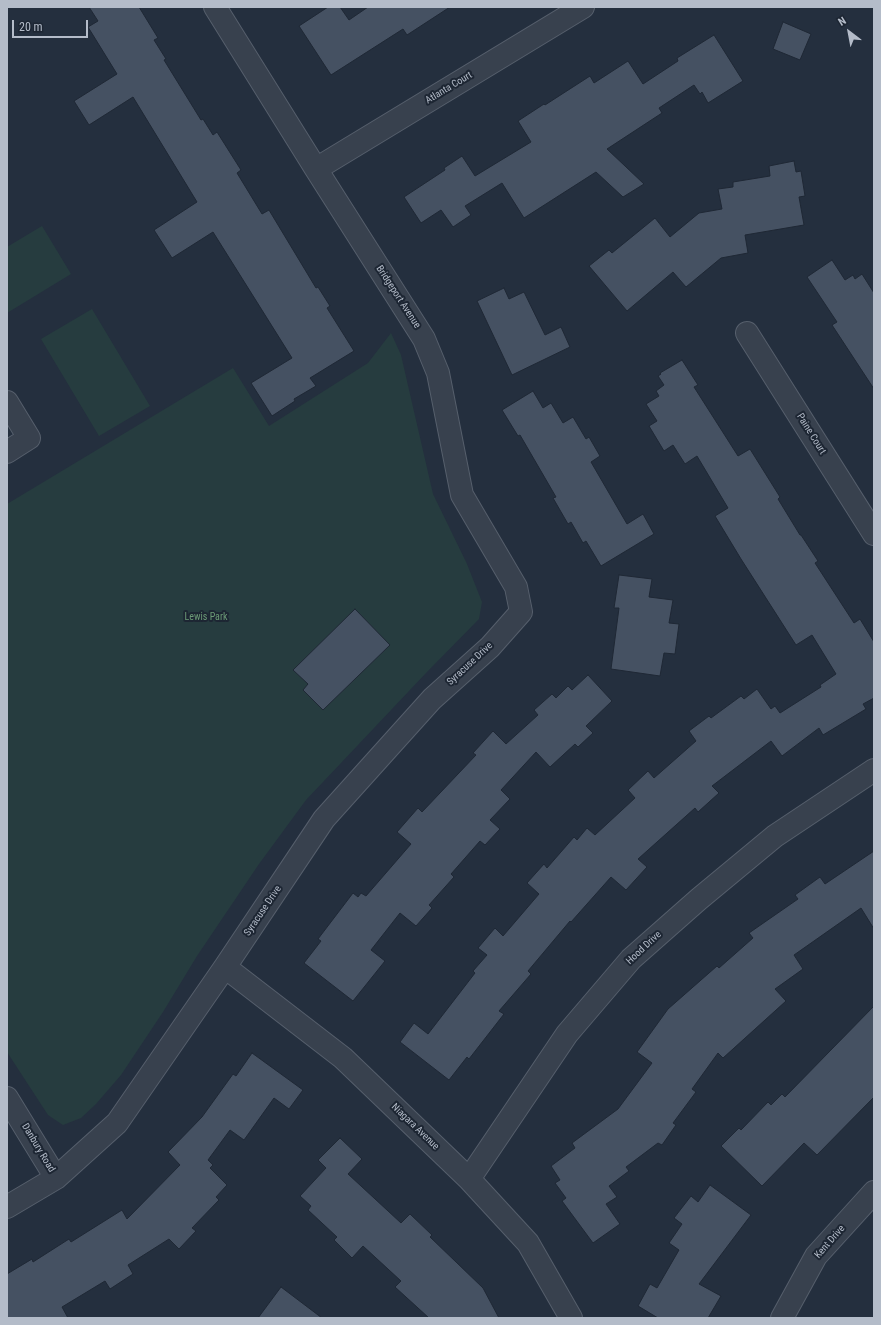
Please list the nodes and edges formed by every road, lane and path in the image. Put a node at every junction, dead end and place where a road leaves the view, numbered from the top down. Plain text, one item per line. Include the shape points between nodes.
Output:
1 (215, 7) edge
2 (583, 7) edge
3 (316, 170) junction
4 (747, 333) dead end
5 (7, 402) edge
6 (7, 452) edge
7 (874, 534) edge
8 (521, 612) joint
9 (874, 770) edge
10 (225, 967) junction
11 (7, 1098) edge
12 (56, 1178) junction
13 (469, 1179) junction
14 (874, 1192) edge
15 (7, 1207) edge
16 (571, 1318) edge
17 (782, 1318) edge

1 - 3 street, Bridgeport Avenue
2 - 3 street, Atlanta Court
3 - 8 street, Bridgeport Avenue via 424,339 438,373 462,495 516,587
4 - 7 street, Paine Court
5 - 6 street via 29,438
8 - 10 street, Syracuse Drive via 490,647 432,699 324,820
9 - 13 street, Hood Drive via 775,836 699,898 631,959 567,1034
10 - 12 street, Syracuse Drive via 117,1123
10 - 13 street, Niagara Avenue via 343,1058
11 - 12 street, Danbury Road
12 - 15 street, Syracuse Drive
13 - 16 street, Niagara Avenue via 528,1243
14 - 17 street, Kent Drive via 816,1256

